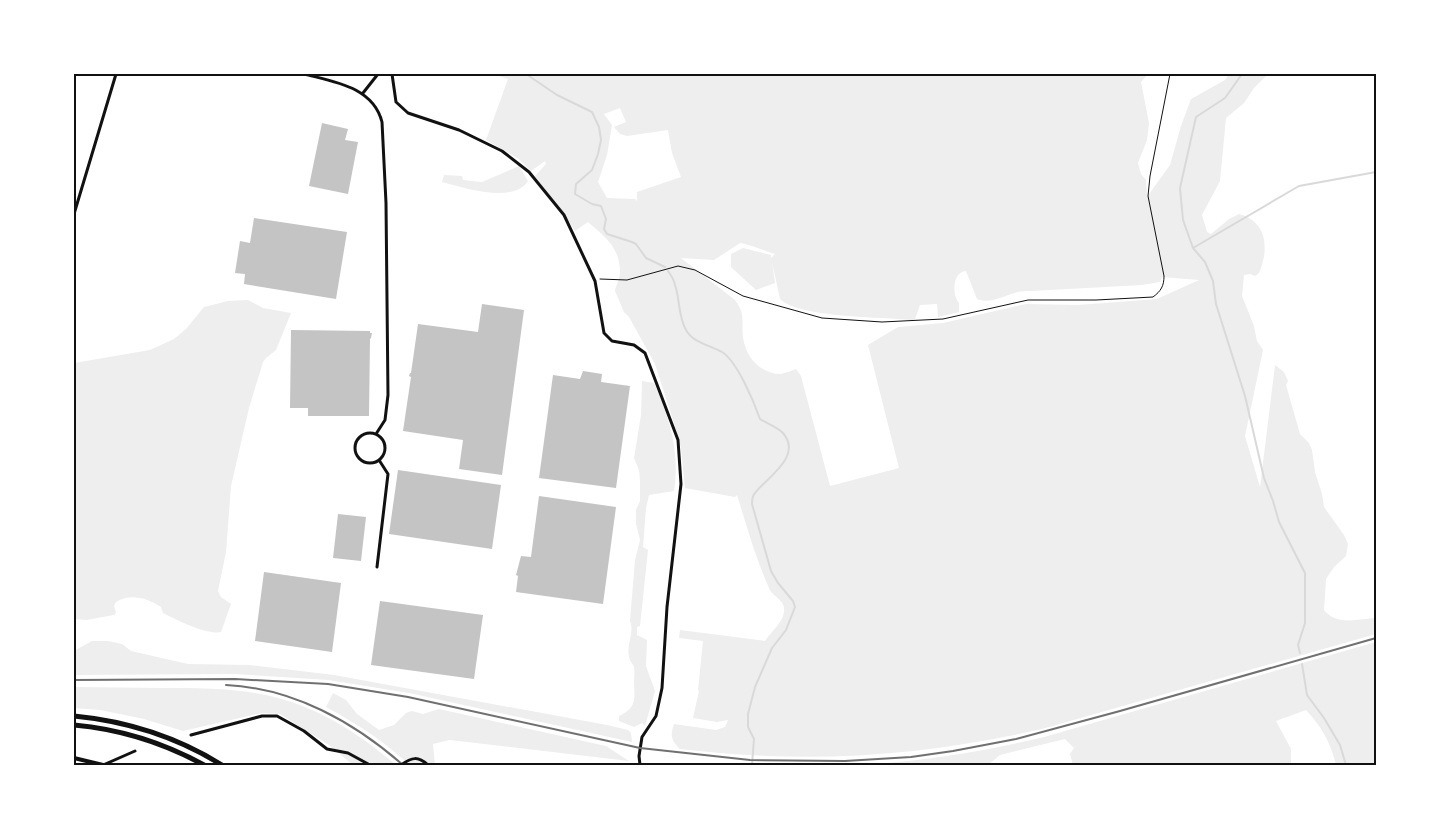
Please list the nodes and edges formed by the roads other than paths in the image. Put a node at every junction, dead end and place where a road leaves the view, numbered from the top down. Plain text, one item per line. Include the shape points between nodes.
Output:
1 (116, 74) edge
2 (304, 74) edge
3 (378, 74) edge
4 (392, 74) edge
5 (363, 93) junction
6 (74, 214) edge
7 (376, 434) junction
8 (379, 460) junction
9 (377, 567) dead end
10 (74, 716) edge
11 (74, 725) edge
12 (191, 735) dead end
13 (135, 751) dead end
14 (74, 758) edge
15 (102, 765) edge
16 (204, 765) edge
17 (222, 765) edge
18 (370, 765) edge
19 (401, 765) edge
20 (428, 765) edge
21 (640, 765) edge

1 - 6 street
2 - 5 street
3 - 5 street
4 - 21 street via 396,102 408,113 459,130 502,151 529,172 564,215 595,281 604,332 612,340 634,344 645,353 678,440 680,484 662,688 656,716 642,737
5 - 7 street via 378,110 384,132 388,395 386,420
7 - 8 street via 381,437 385,448
7 - 8 street via 363,434 354,448 363,461
8 - 9 street via 388,474
10 - 17 highway via 143,729 191,748
11 - 16 highway via 138,737
12 - 18 street via 262,716 276,716 304,731 327,749 348,752
13 - 15 street
14 - 15 street
19 - 20 street via 411,758

